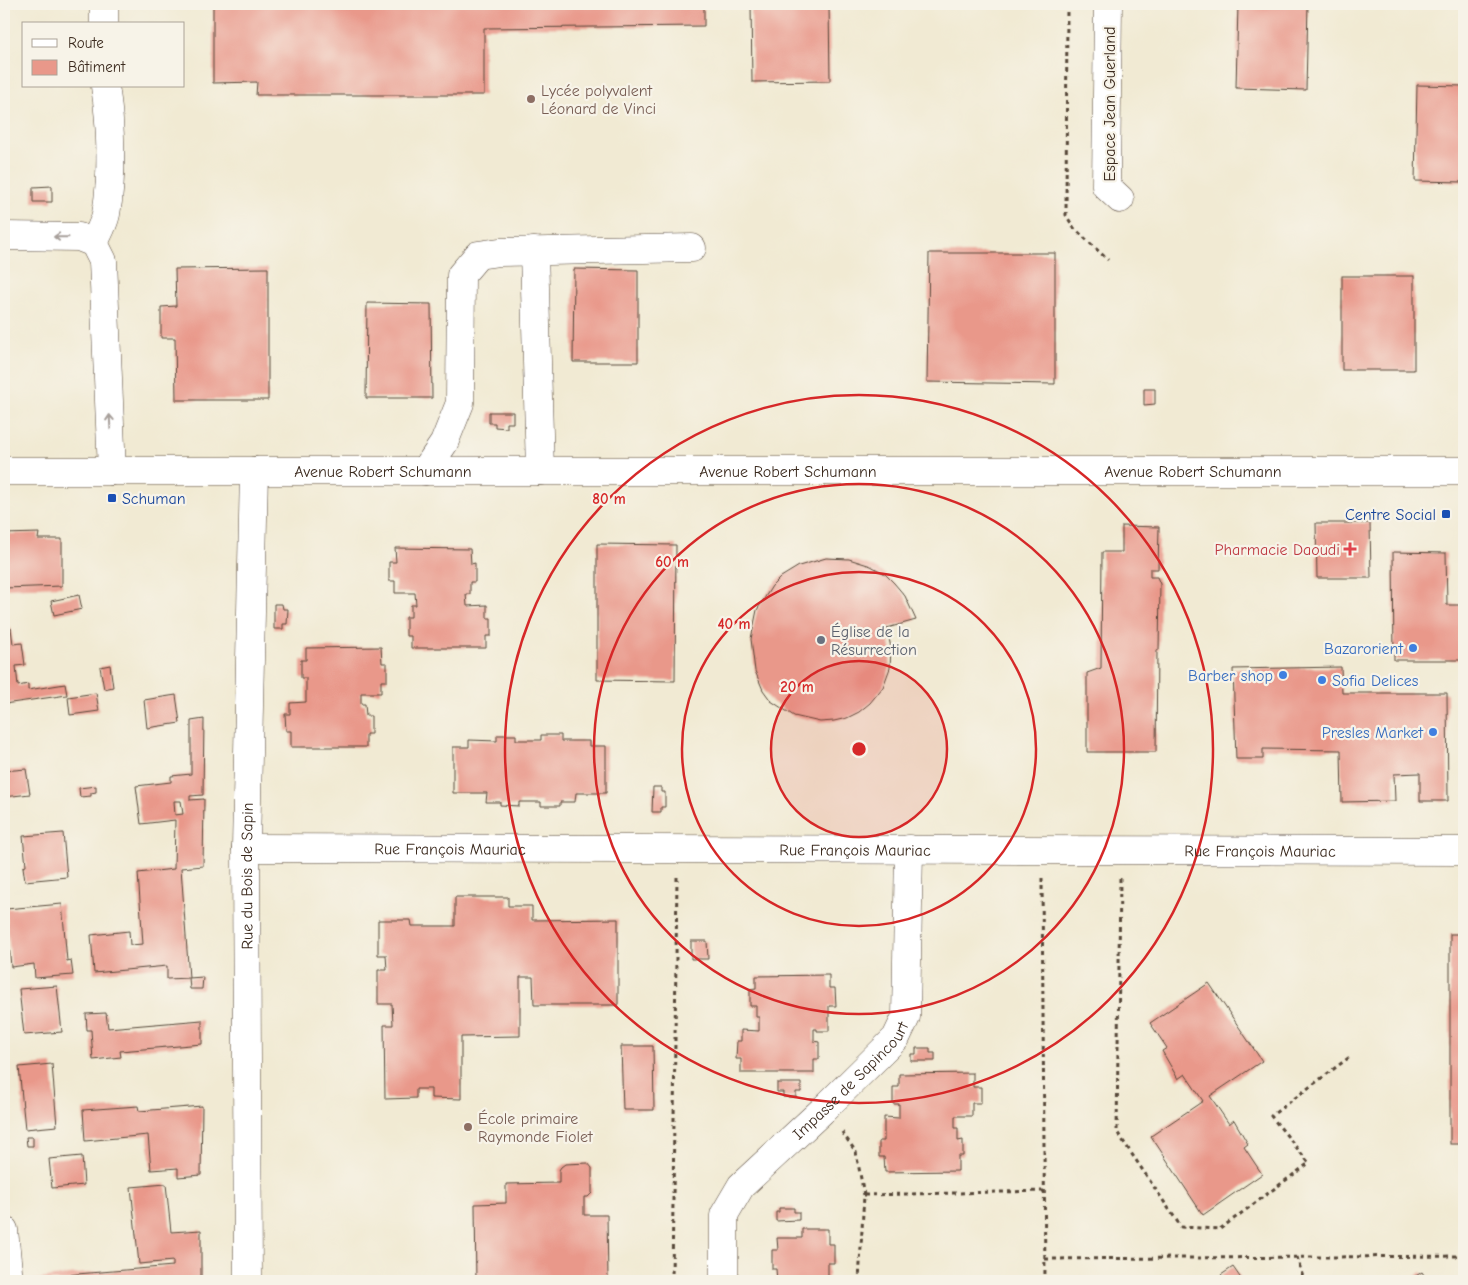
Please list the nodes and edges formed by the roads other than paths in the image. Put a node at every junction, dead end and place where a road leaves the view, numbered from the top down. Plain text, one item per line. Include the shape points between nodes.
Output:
1 (104, 4) edge
2 (1108, 4) edge
3 (104, 22) edge
4 (105, 88) edge
5 (1120, 199) dead end
6 (4, 236) edge
7 (94, 243) junction
8 (692, 248) dead end
9 (534, 251) junction
10 (4, 471) edge
11 (112, 471) junction
12 (254, 471) junction
13 (425, 471) junction
14 (540, 471) junction
15 (1464, 471) edge
16 (246, 848) junction
17 (909, 850) junction
18 (1464, 851) edge
19 (4, 1230) edge
20 (9, 1281) edge
21 (248, 1281) edge
22 (724, 1281) edge

1 - 3 street
2 - 5 street, Espace Jean Guerland via 1106,186
4 - 7 street via 110,174 106,216
7 -> 6 street via 79,237
11 -> 7 street via 103,261
8 - 9 street
9 - 13 street via 478,255 461,275 460,403 444,443
9 - 14 street
10 - 11 street, Avenue Robert Schumann
11 - 12 street, Avenue Robert Schumann
12 - 13 street, Avenue Robert Schumann
12 - 16 street, Rue du Bois de Sapin
13 - 14 street, Avenue Robert Schumann
14 - 15 street, Avenue Robert Schumann
16 - 17 street, Rue François Mauriac
16 - 21 street, Rue du Bois de Sapin
17 - 18 street, Rue François Mauriac
17 - 22 street, Impasse de Sapincourt via 906,1017 896,1038 741,1186 724,1215
19 - 20 street

